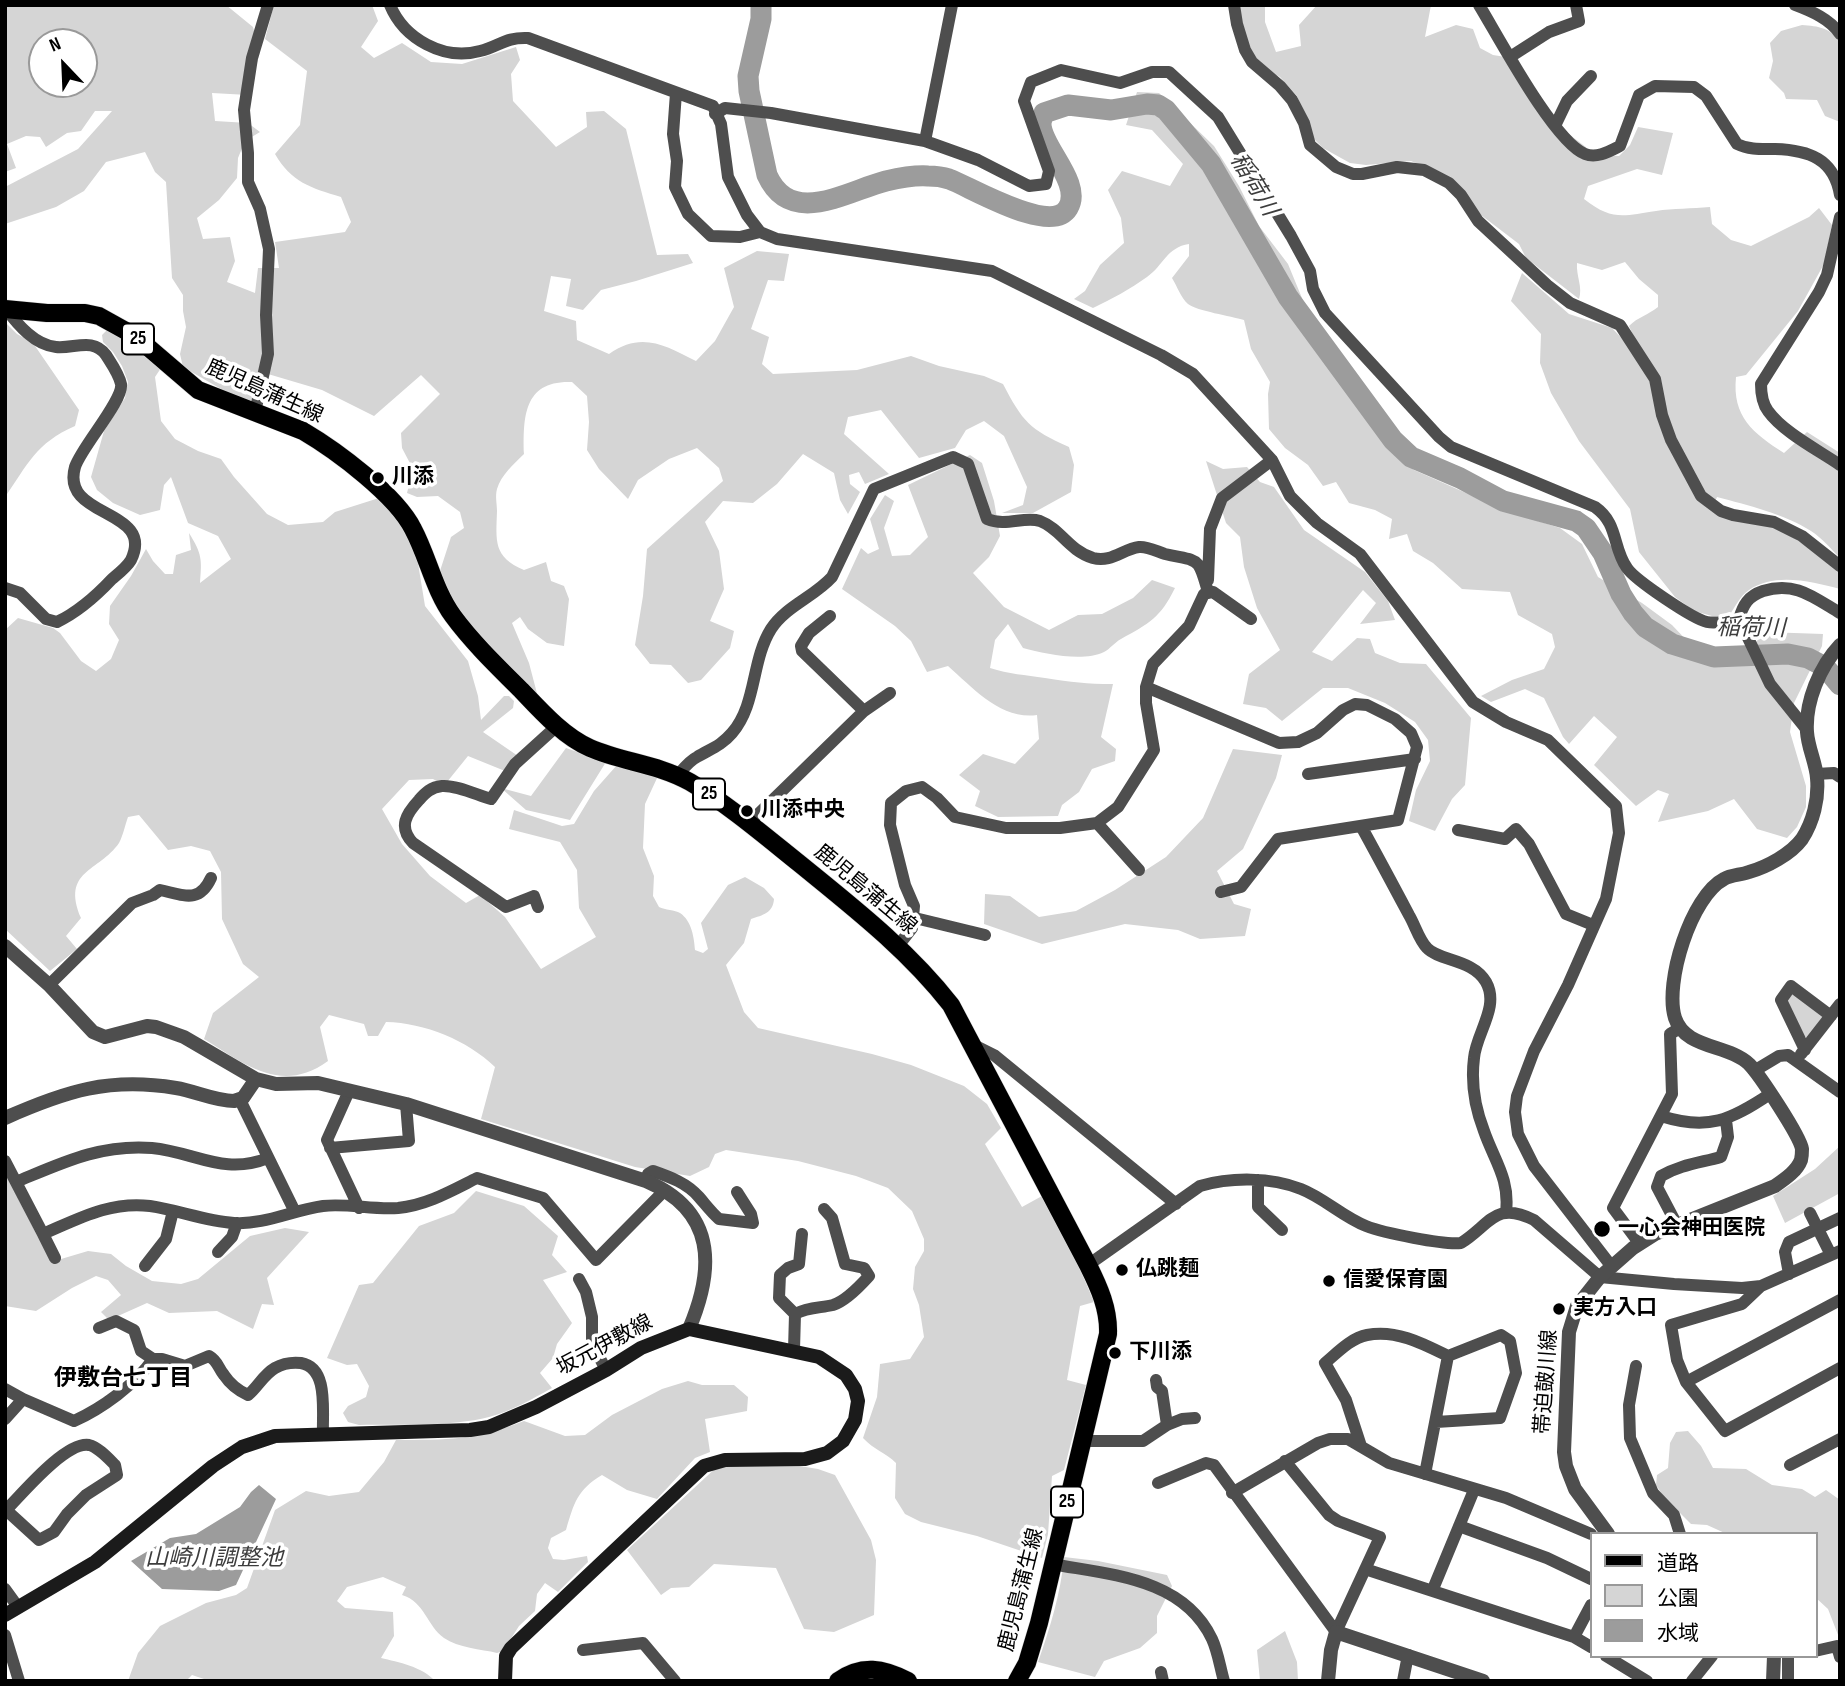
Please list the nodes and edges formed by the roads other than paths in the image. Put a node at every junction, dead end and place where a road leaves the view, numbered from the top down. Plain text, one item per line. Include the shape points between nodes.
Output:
1 (268, 5) edge
2 (390, 5) edge
3 (952, 5) edge
4 (1234, 5) edge
5 (1479, 5) edge
6 (1576, 5) edge
7 (1795, 5) edge
8 (1838, 28) edge
9 (1510, 57) junction
10 (1591, 76) dead end
11 (676, 93) junction
12 (720, 111) junction
13 (1555, 126) junction
14 (925, 141) junction
15 (1840, 195) edge
16 (1840, 217) edge
17 (760, 232) junction
18 (6, 309) edge
19 (255, 412) junction
20 (1272, 460) junction
21 (1840, 465) edge
22 (1840, 566) edge
23 (5, 588) edge
24 (1208, 592) junction
25 (1840, 613) edge
26 (830, 616) dead end
27 (1739, 619) junction
28 (1251, 620) dead end
29 (1840, 645) edge
30 (1146, 687) junction
31 (890, 693) dead end
32 (864, 711) junction
33 (558, 725) junction
34 (1807, 730) junction
35 (1415, 759) junction
36 (1308, 774) dead end
37 (1816, 774) junction
38 (678, 775) junction
39 (1840, 777) edge
40 (749, 823) junction
41 (1097, 823) junction
42 (1361, 826) junction
43 (1458, 830) dead end
44 (1139, 870) dead end
45 (211, 878) dead end
46 (1222, 892) dead end
47 (538, 907) dead end
48 (915, 918) junction
49 (1593, 925) junction
50 (985, 934) dead end
51 (5, 946) edge
52 (898, 946) junction
53 (49, 985) junction
54 (1840, 1004) edge
55 (1831, 1016) junction
56 (1680, 1028) junction
57 (974, 1045) junction
58 (1800, 1054) junction
59 (1754, 1071) junction
60 (256, 1079) junction
61 (349, 1091) junction
62 (1840, 1092) edge
63 (1770, 1094) junction
64 (240, 1100) junction
65 (406, 1104) junction
66 (1661, 1116) junction
67 (5, 1118) edge
68 (1726, 1120) junction
69 (330, 1148) junction
70 (268, 1158) junction
71 (5, 1161) edge
72 (1258, 1180) junction
73 (646, 1181) junction
74 (16, 1182) junction
75 (665, 1190) junction
76 (737, 1192) dead end
77 (1176, 1204) junction
78 (359, 1208) junction
79 (824, 1209) dead end
80 (173, 1212) junction
81 (295, 1212) junction
82 (1506, 1212) junction
83 (1810, 1213) dead end
84 (1840, 1218) edge
85 (237, 1223) junction
86 (1677, 1225) junction
87 (1818, 1228) junction
88 (1283, 1230) dead end
89 (43, 1234) junction
90 (802, 1234) dead end
91 (1639, 1242) junction
92 (218, 1252) dead end
93 (1835, 1253) edge
94 (55, 1258) dead end
95 (1088, 1265) junction
96 (145, 1266) dead end
97 (1612, 1267) junction
98 (1789, 1274) junction
99 (1600, 1277) junction
100 (579, 1279) dead end
101 (1761, 1286) junction
102 (1840, 1300) edge
103 (795, 1314) junction
104 (99, 1328) dead end
105 (689, 1329) junction
106 (794, 1350) junction
107 (1448, 1356) junction
108 (153, 1359) junction
109 (1636, 1366) dead end
110 (606, 1370) junction
111 (1838, 1373) edge
112 (1156, 1380) dead end
113 (1686, 1382) junction
114 (5, 1389) edge
115 (23, 1399) junction
116 (1195, 1418) dead end
117 (5, 1419) edge
118 (1436, 1422) junction
119 (1167, 1425) junction
120 (323, 1434) junction
121 (1840, 1439) edge
122 (1081, 1441) junction
123 (1361, 1446) junction
124 (1285, 1461) junction
125 (1790, 1465) dead end
126 (1425, 1474) junction
127 (1158, 1483) dead end
128 (1474, 1490) junction
129 (1232, 1493) junction
130 (6, 1509) edge
131 (1460, 1526) junction
132 (1607, 1532) edge
133 (1680, 1532) edge
134 (1590, 1534) edge
135 (1052, 1564) junction
136 (1365, 1569) junction
137 (1590, 1579) edge
138 (5, 1589) edge
139 (1433, 1589) junction
140 (1590, 1607) edge
141 (11, 1611) edge
142 (1336, 1632) junction
143 (5, 1635) edge
144 (1574, 1636) junction
145 (1590, 1646) edge
146 (583, 1650) dead end
147 (1817, 1650) edge
148 (1408, 1655) junction
149 (1840, 1657) edge
150 (1609, 1658) edge
151 (1710, 1658) edge
152 (1774, 1658) edge
153 (1789, 1658) edge
154 (1478, 1680) edge
155 (19, 1681) edge
156 (505, 1681) edge
157 (675, 1681) edge
158 (838, 1681) edge
159 (908, 1681) edge
160 (1017, 1681) edge
161 (1224, 1681) edge
162 (1328, 1681) edge
163 (1403, 1681) edge
164 (1647, 1681) edge
165 (1692, 1681) edge
166 (1773, 1681) edge
167 (1788, 1681) edge

1 - 19 street via 252,58 244,110 248,181 269,249 268,354
2 - 11 street via 408,34 445,53 479,52 512,37 528,38
3 - 14 street
4 - 22 street via 1245,50 1292,100 1310,145 1336,167 1353,174 1397,167 1424,170 1449,183 1478,221 1547,285 1570,303 1620,325 1655,379 1671,440 1700,496 1721,511 1774,522 1793,531
5 - 9 street
6 - 9 street via 1579,21 1549,32
7 - 8 street
9 - 13 street
10 - 13 street via 1567,101
11 - 12 street
11 - 17 street via 675,187 688,214 711,236
12 - 14 street via 771,113
12 - 17 street via 728,177
13 - 15 street via 1576,149 1595,156 1620,146 1639,95 1655,86 1693,87 1706,96 1737,144 1746,149 1783,149 1815,156 1837,180
14 - 27 street via 978,160 1029,186 1046,184 1049,171 1024,101 1031,82 1061,70 1120,83 1152,72 1169,72 1218,117 1310,271 1325,313 1439,438 1595,507 1611,523 1619,552 1636,578 1704,622
16 - 21 street via 1819,292 1761,384 1767,410
17 - 20 street via 777,239 992,271 1192,374
18 - 19 main road, 鹿児島蒲生線 / 25 via 99,316 135,336 198,390
18 - 23 street via 43,343 57,347 89,344 103,352 114,368 120,393 75,468 76,489 86,503 130,529 135,544 130,562 77,611 57,622 46,619 20,593
19 - 33 main road, 鹿児島蒲生線 / 25 via 316,439 404,514 453,616
20 - 24 street via 1222,499 1210,529
20 - 49 street via 1290,496 1317,523 1360,554 1473,702 1548,740 1616,806 1615,861 1606,899
24 - 28 street
24 - 30 street via 1189,626 1153,664
24 - 38 street via 1202,569 1191,558 1140,547 1117,557 1095,559 1071,548 1053,528 1038,520 999,524 987,519 968,464 953,457 874,489 832,577 772,627 761,649 749,703 734,732 718,748 694,758
25 - 27 street via 1788,586 1754,594 1743,604
26 - 32 street via 809,633 802,651
27 - 34 street via 1770,684
29 - 34 street via 1826,659 1810,704
30 - 35 street via 1279,743 1297,743 1317,733 1343,710 1367,705 1411,733 1417,747
30 - 41 street via 1154,750 1118,807
31 - 32 street
32 - 40 street
33 - 38 main road, 鹿児島蒲生線 / 25 via 588,747
33 - 47 street via 515,764 491,799 445,785 426,792 404,822 413,843 506,907 534,896
34 - 37 street
35 - 36 street
35 - 42 street via 1398,820
37 - 39 street
37 - 56 street via 1814,817 1800,841 1770,864 1724,879 1711,889 1686,929 1674,980
38 - 40 main road, 鹿児島蒲生線 / 25
40 - 52 main road, 鹿児島蒲生線 / 25
41 - 44 street
41 - 48 street via 1006,828 955,817 922,787 906,791 891,803 890,825
42 - 46 street via 1278,839 1241,887
42 - 82 street via 1428,949 1477,972 1490,992 1473,1077 1479,1115 1508,1195
43 - 49 street via 1505,839 1516,829 1529,844 1566,914
45 - 53 street via 196,895 160,890 132,904
48 - 50 street
48 - 52 street
49 - 97 street via 1521,1083 1515,1112 1518,1134 1534,1166
51 - 53 street
52 - 57 main road, 鹿児島蒲生線 / 25 via 951,1005
53 - 60 street via 99,1036 156,1027 184,1037
54 - 55 street
55 - 58 street
55 - 58 street via 1791,986 1781,1000
56 - 59 street, 帯迫皷川線 via 1693,1039 1735,1055
56 - 66 street via 1670,1034 1674,1083
57 - 77 street via 994,1055
57 - 95 main road, 鹿児島蒲生線 / 25
58 - 59 street via 1779,1056
58 - 62 street
59 - 63 street, 帯迫皷川線
60 - 61 street via 276,1084 318,1083
60 - 64 street
61 - 65 street
61 - 69 street via 327,1140
63 - 68 street
63 - 86 street, 帯迫皷川線 via 1796,1135 1801,1160 1776,1186
64 - 67 street via 155,1085 106,1085 59,1095
64 - 70 street
65 - 69 street via 409,1141
65 - 73 street
66 - 68 street via 1699,1123
66 - 91 street via 1613,1208
68 - 86 street via 1728,1137 1721,1157 1678,1166 1661,1176 1657,1187
69 - 78 street
70 - 74 street via 241,1166 161,1149 109,1149 89,1152
70 - 81 street
71 - 74 street
72 - 77 street via 1200,1186
72 - 82 street via 1300,1189 1367,1227 1439,1242 1461,1243 1490,1217
72 - 88 street via 1258,1207
73 - 75 street
73 - 76 street via 653,1171 667,1176 686,1185 719,1219 753,1223
74 - 89 street
75 - 78 street via 596,1260 542,1198 477,1178 430,1201 397,1208
75 - 105 street via 692,1217 705,1248 704,1289
77 - 95 street
78 - 81 street via 324,1205
79 - 103 street via 832,1218 845,1264 863,1268 869,1276 844,1300
80 - 85 street
80 - 89 street via 149,1206 98,1210
80 - 96 street via 166,1239
81 - 85 street
82 - 99 street via 1534,1220
83 - 87 street
84 - 87 street
85 - 92 street
86 - 91 street, 帯迫皷川線
87 - 93 street
87 - 98 street via 1789,1242 1785,1252
89 - 94 street
90 - 103 street via 799,1264 780,1275 779,1298
91 - 97 street, 帯迫皷川線
93 - 98 street
95 - 122 main road, 鹿児島蒲生線 / 25 via 1101,1295 1108,1334
97 - 99 street, 帯迫皷川線
98 - 101 street
99 - 101 street
99 - 132 street, 帯迫皷川線 via 1581,1298 1571,1325 1564,1452 1575,1489
100 - 110 street via 592,1317 592,1343
101 - 113 street via 1742,1304 1671,1325
102 - 113 street
103 - 106 street
104 - 108 street via 116,1321 134,1330 141,1351
105 - 106 main road
105 - 110 main road, 坂元伊敷線 via 641,1348
106 - 156 main road via 827,1361 855,1389 858,1411 844,1441 816,1457 725,1460 704,1466 511,1648
107 - 118 street
107 - 118 street via 1501,1335 1510,1341 1516,1373 1500,1418
107 - 123 street via 1399,1336 1367,1335 1325,1363 1346,1401
108 - 115 street via 95,1412 74,1421
108 - 120 street via 185,1366 209,1356 239,1391 248,1395 284,1364 313,1367 321,1390
109 - 133 street via 1629,1405 1630,1438 1653,1493 1674,1515
110 - 120 main road, 坂元伊敷線 via 537,1408 489,1427
111 - 113 street via 1725,1432
112 - 119 street
114 - 115 street
115 - 117 street
116 - 119 street
118 - 126 street
119 - 122 street via 1143,1441
120 - 141 main road, 坂元伊敷線 via 275,1436 242,1447 95,1562
121 - 125 street
122 - 135 main road, 鹿児島蒲生線 / 25
123 - 124 street via 1348,1439 1330,1439
123 - 126 street via 1389,1463
124 - 129 street
124 - 136 street via 1329,1515 1380,1537
126 - 128 street
127 - 129 street via 1206,1463 1214,1465
128 - 131 street
128 - 134 street via 1506,1498
129 - 142 street
130 - 130 street via 39,1540 54,1532 86,1495 117,1475 116,1465 92,1446 82,1445 54,1462
131 - 137 street
131 - 139 street
135 - 160 main road, 鹿児島蒲生線 / 25 via 1032,1647
135 - 161 street via 1123,1577 1172,1594 1206,1630
136 - 139 street
136 - 142 street
138 - 141 street
139 - 144 street
140 - 144 street
142 - 148 street
142 - 162 street
143 - 155 street
144 - 145 street
146 - 157 street via 643,1643
147 - 149 street via 1837,1646
148 - 154 street
148 - 163 street
150 - 164 street
151 - 165 street
152 - 166 street
153 - 167 street
158 - 159 main road via 850,1672 871,1668

